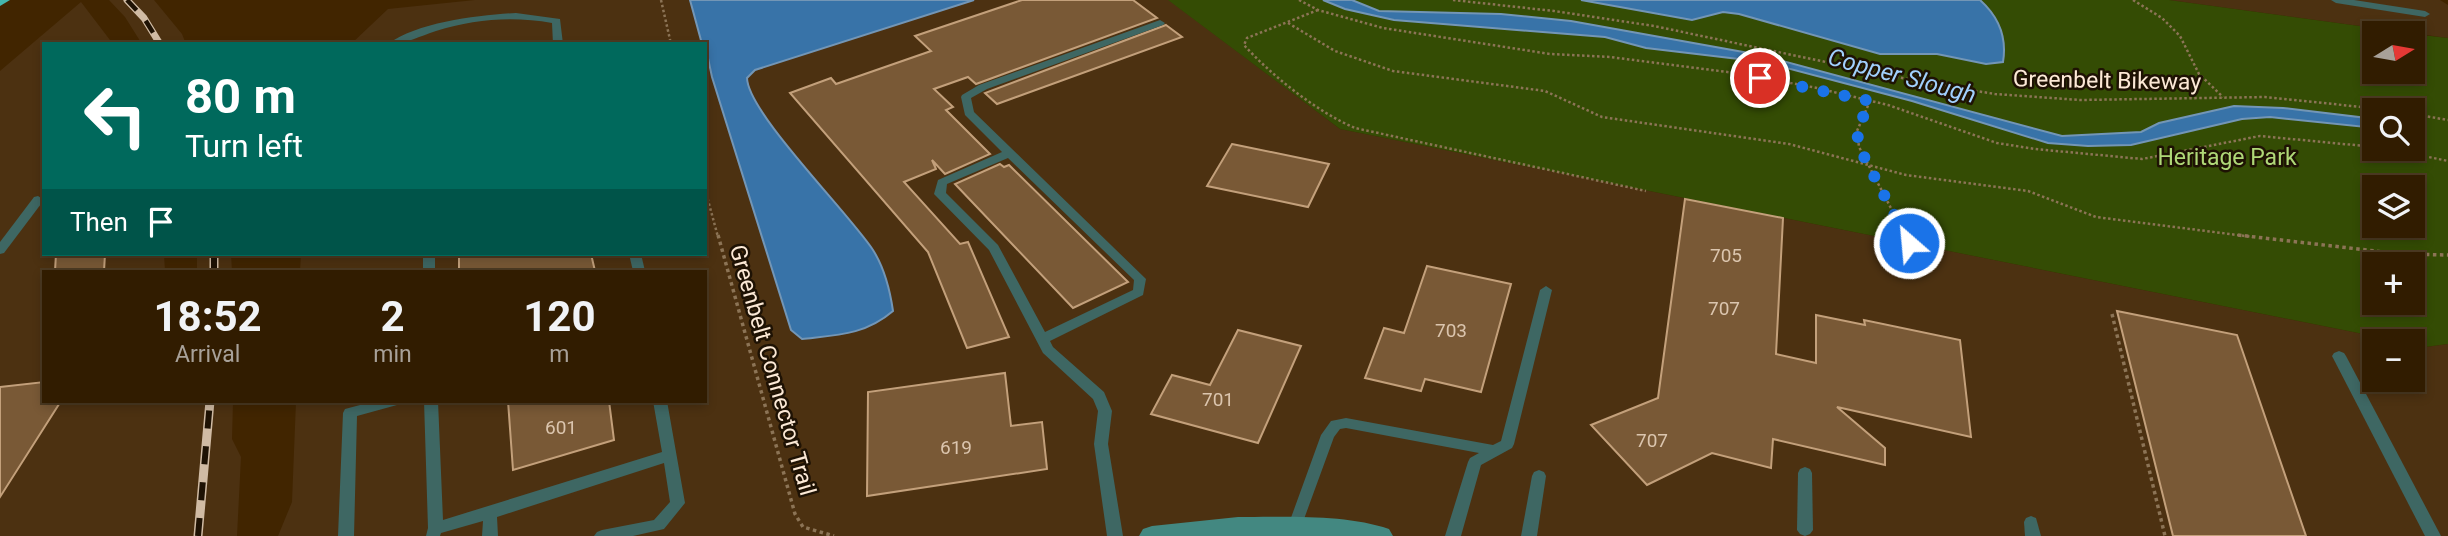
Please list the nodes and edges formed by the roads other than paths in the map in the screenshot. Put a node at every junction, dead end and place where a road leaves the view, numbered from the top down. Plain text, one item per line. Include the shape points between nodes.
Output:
1 (2336, 0) edge
2 (2425, 13) dead end
3 (1160, 23) dead end
4 (397, 42) edge
5 (558, 42) edge
6 (1009, 153) junction
7 (38, 200) dead end
8 (0, 250) edge
9 (1546, 290) dead end
10 (1043, 339) junction
11 (2339, 356) dead end
12 (385, 403) edge
13 (431, 403) edge
14 (660, 403) edge
15 (1495, 451) junction
16 (671, 455) junction
17 (1805, 473) dead end
18 (1539, 476) dead end
19 (490, 513) junction
20 (1295, 526) junction
21 (1805, 530) dead end
22 (434, 532) edge
23 (346, 536) edge
24 (490, 536) edge
25 (601, 536) edge
26 (1115, 536) edge
27 (1152, 536) edge
28 (1380, 536) edge
29 (1453, 536) edge
30 (1529, 536) edge
31 (2433, 536) edge

1 - 2 lane
3 - 6 lane via 966,97 969,113
4 - 5 lane via 418,32 469,21 534,16 557,21
6 - 10 lane via 942,183 940,194 994,248
6 - 10 lane via 1140,279 1139,292
7 - 8 lane
9 - 15 lane via 1507,444
10 - 26 lane via 1048,350 1099,396 1105,411 1101,444
11 - 31 lane
12 - 23 lane via 350,413
13 - 22 lane
14 - 16 lane
15 - 20 lane via 1346,423 1336,425 1328,435
15 - 29 lane via 1475,462
16 - 19 lane
16 - 25 lane via 678,503 659,525
17 - 21 lane
18 - 30 lane
19 - 22 lane
19 - 24 lane
20 - 27 street
20 - 28 street

